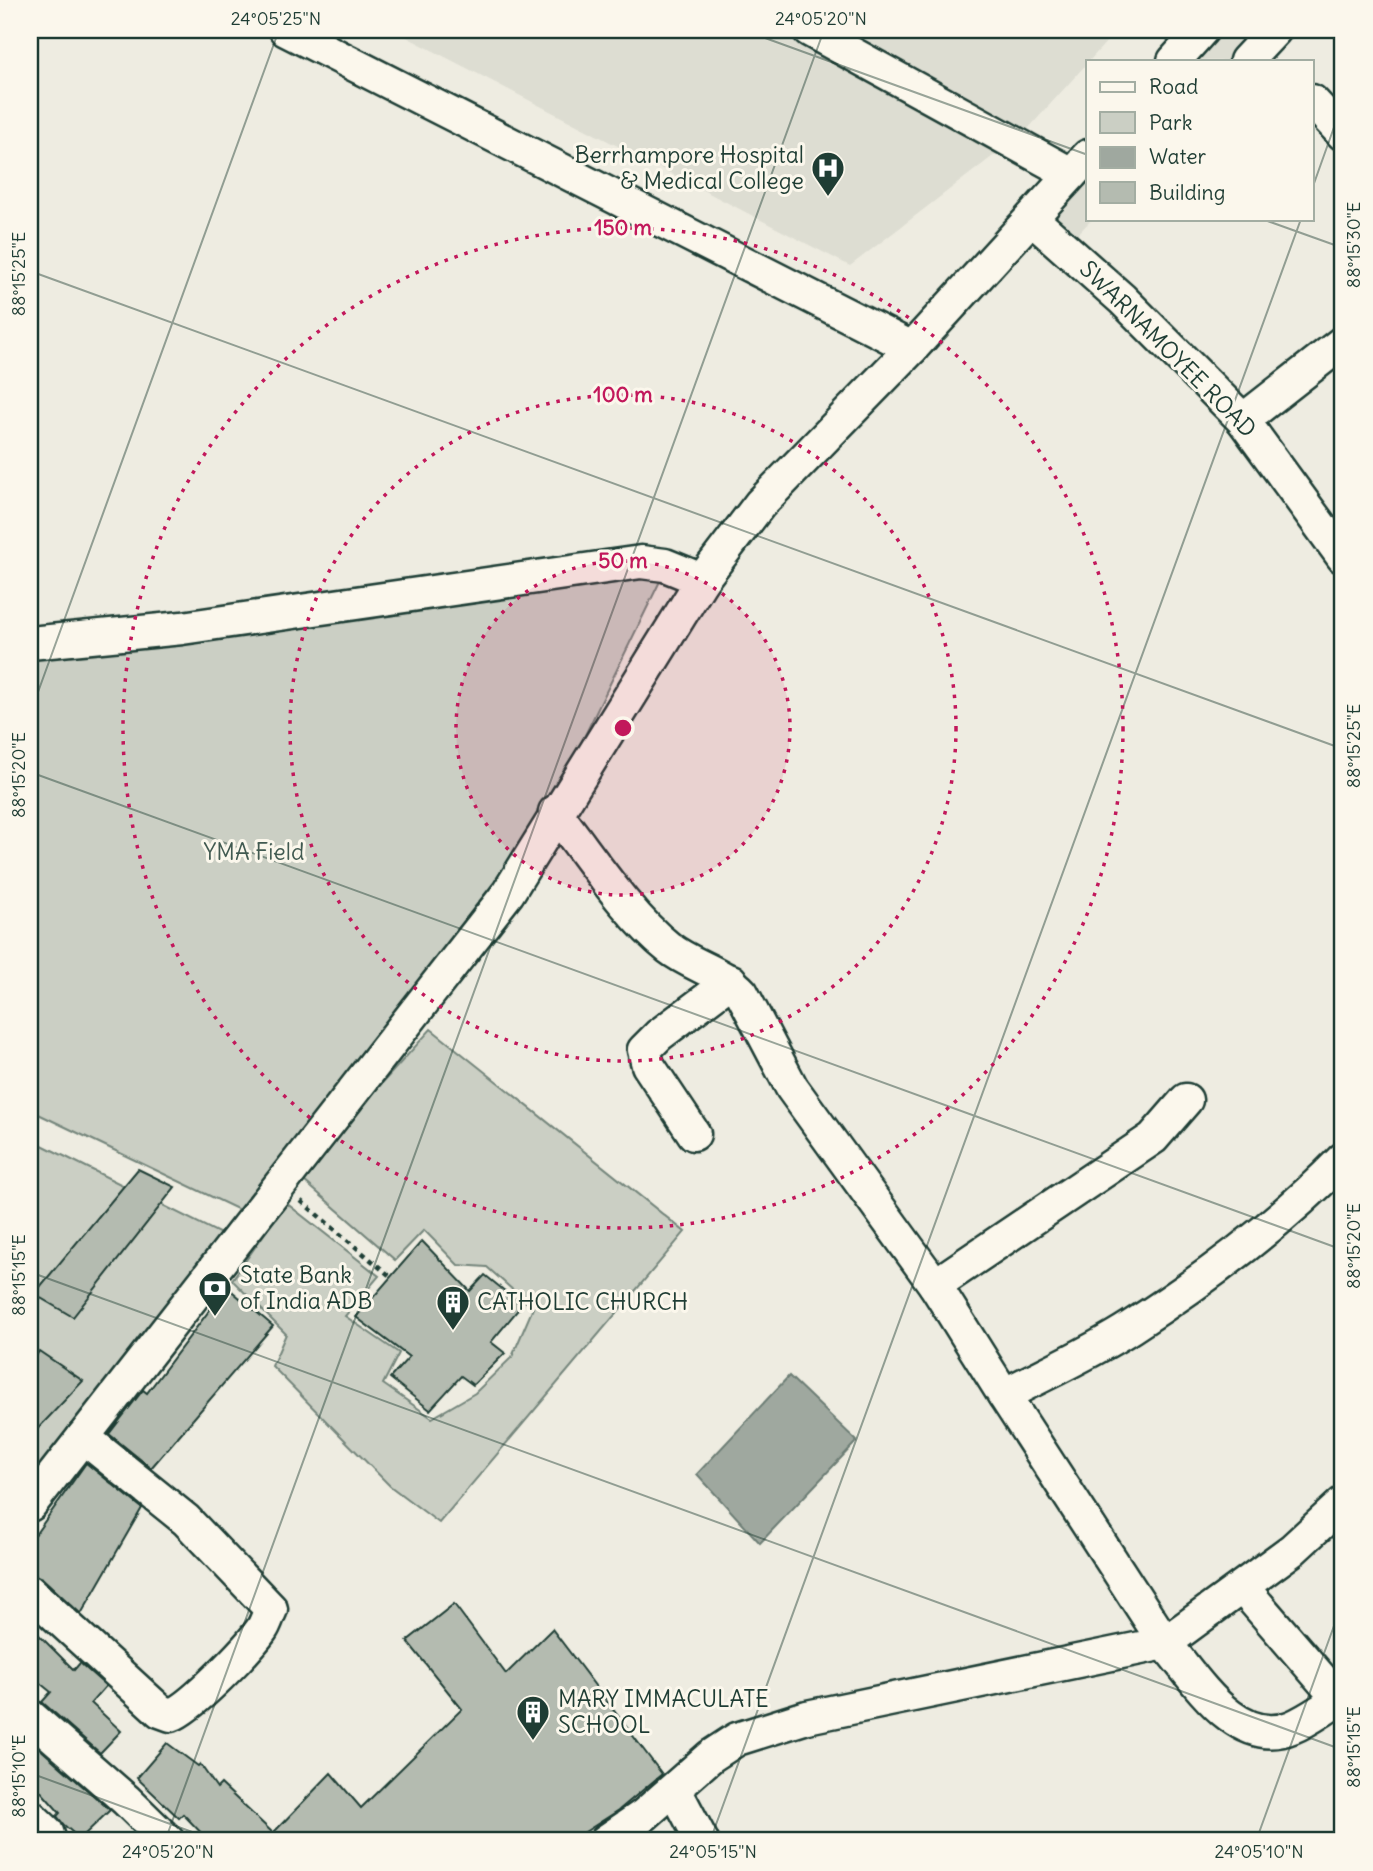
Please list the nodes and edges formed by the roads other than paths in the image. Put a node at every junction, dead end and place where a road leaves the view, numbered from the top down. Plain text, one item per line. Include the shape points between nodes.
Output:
1 (286, 30) edge
2 (810, 30) edge
3 (1202, 30) edge
4 (1175, 60) edge
5 (1314, 103) edge
6 (1343, 134) edge
7 (1079, 165) edge
8 (1031, 219) junction
9 (1343, 342) edge
10 (912, 348) junction
11 (1243, 420) junction
12 (1343, 557) edge
13 (702, 580) junction
14 (30, 643) edge
15 (555, 812) junction
16 (731, 981) junction
17 (1186, 1100) dead end
18 (694, 1133) dead end
19 (1343, 1159) edge
20 (935, 1285) junction
21 (1004, 1395) junction
22 (83, 1437) junction
23 (1343, 1503) edge
24 (30, 1504) edge
25 (1242, 1587) junction
26 (30, 1591) edge
27 (1165, 1643) junction
28 (1341, 1702) edge
29 (30, 1716) edge
30 (675, 1790) junction
31 (30, 1816) edge
32 (50, 1841) edge
33 (168, 1841) edge
34 (606, 1841) edge
35 (702, 1841) edge

1 - 10 street
2 - 7 street
3 - 4 street
5 - 6 street
7 - 8 street
8 - 10 street
8 - 11 street, SWARNAMOYEE ROAD via 1122,299
9 - 11 street
10 - 13 street via 760,504
11 - 12 street, SWARNAMOYEE ROAD
13 - 14 street via 665,565 641,562 181,628
13 - 15 street
15 - 16 street via 653,935 671,950
15 - 22 street via 508,893
16 - 18 street via 644,1050 648,1065
16 - 20 street via 754,1011 792,1088
17 - 20 street via 1153,1138
19 - 21 street via 1300,1204 1251,1243 1129,1328
20 - 21 street
21 - 27 street
22 - 24 street
22 - 26 street via 186,1520 271,1609 263,1628 220,1674 182,1709 167,1714
23 - 25 street via 1292,1550
25 - 27 street
25 - 28 street
27 - 28 street via 1214,1702 1236,1721 1254,1728 1292,1727
27 - 30 street via 761,1730 711,1756
29 - 33 street
30 - 34 street
30 - 35 street
31 - 32 street

